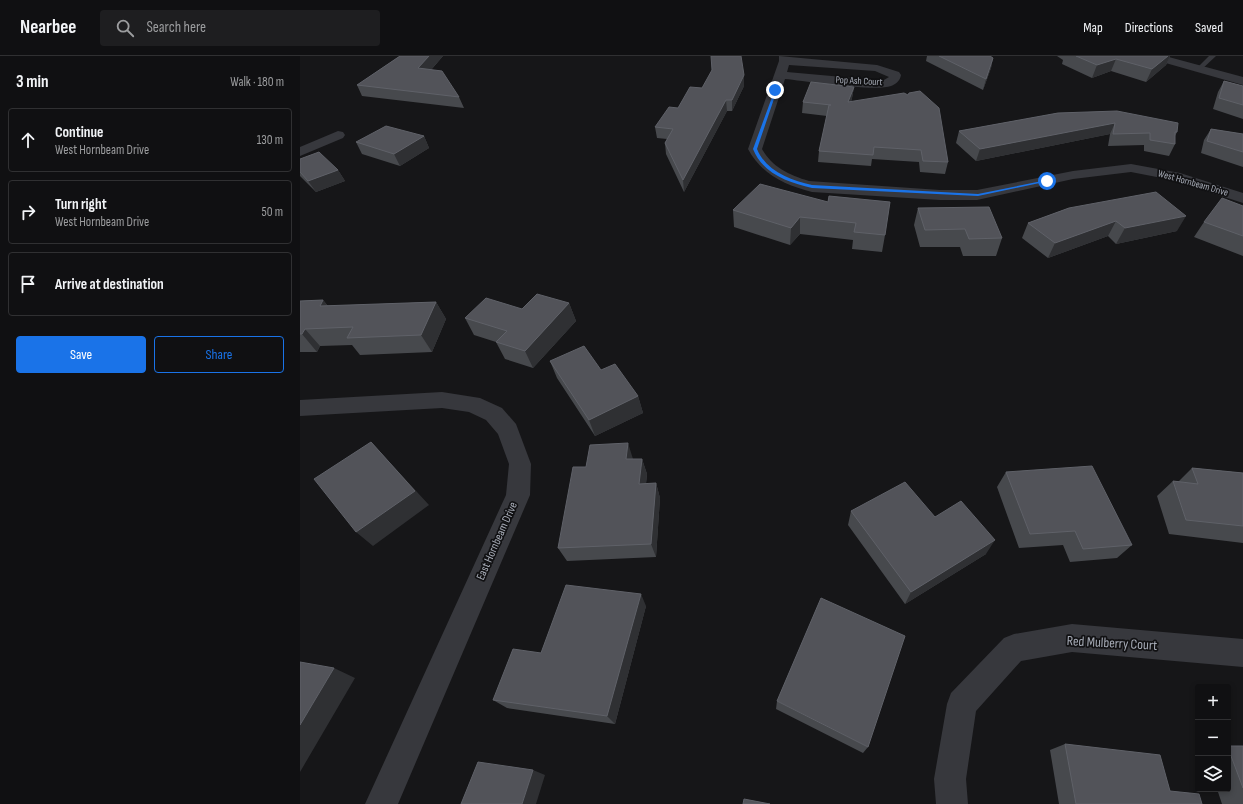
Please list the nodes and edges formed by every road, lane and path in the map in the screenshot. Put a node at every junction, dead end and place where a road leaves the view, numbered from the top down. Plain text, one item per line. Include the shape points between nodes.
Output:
1 (1152, 56) edge
2 (1213, 56) edge
3 (785, 59) edge
4 (1199, 69) junction
5 (780, 75) junction
6 (1242, 79) edge
7 (338, 135) dead end
8 (300, 152) edge
9 (1243, 198) edge
10 (300, 408) edge
11 (1243, 653) edge
12 (381, 804) edge
13 (952, 804) edge

1 - 4 street
2 - 4 lane
3 - 5 street, West Hornbeam Drive
3 - 5 street, Pop Ash Court via 877,68 895,75 888,83 876,84
4 - 6 street
5 - 9 street, West Hornbeam Drive via 755,149 760,160 793,182 812,187 978,195 1112,168 1130,168 1174,176
7 - 8 street
10 - 12 street, East Hornbeam Drive via 442,400 472,404 494,414 508,430 520,464 518,495
11 - 13 street, Red Mulberry Court via 1072,638 1014,648 962,704 950,779

